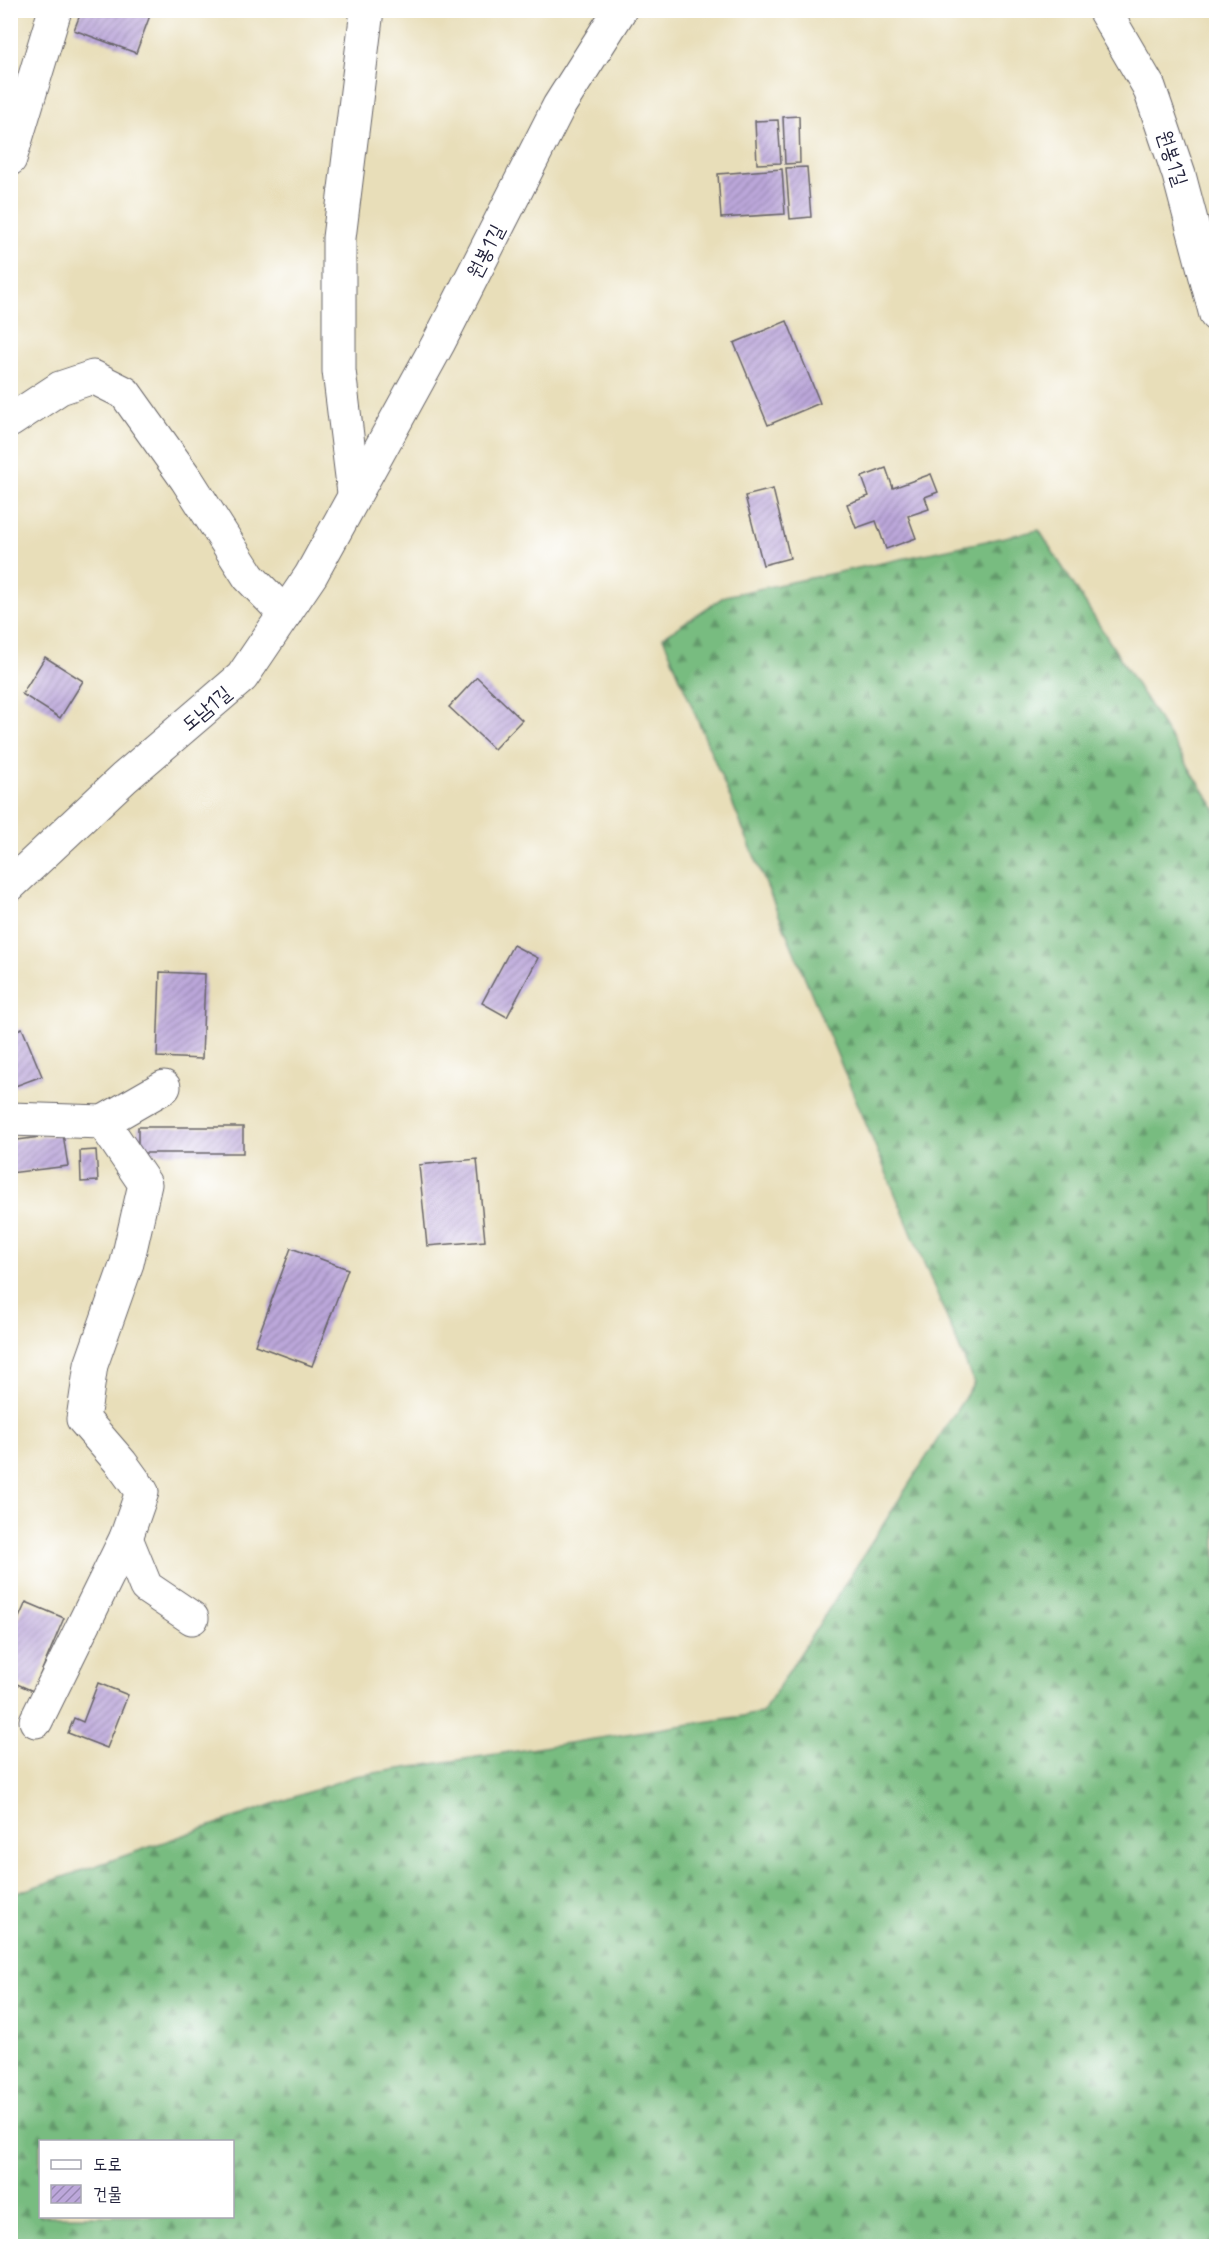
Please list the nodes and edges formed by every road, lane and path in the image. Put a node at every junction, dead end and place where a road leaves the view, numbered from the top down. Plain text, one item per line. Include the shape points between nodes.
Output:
1 (55, 10) edge
2 (367, 10) edge
3 (620, 10) edge
4 (1104, 10) edge
5 (10, 159) edge
6 (1216, 315) edge
7 (10, 421) edge
8 (354, 493) junction
9 (285, 614) junction
10 (10, 885) edge
11 (164, 1087) dead end
12 (10, 1119) edge
13 (103, 1122) junction
14 (126, 1538) junction
15 (192, 1618) dead end
16 (36, 1721) dead end

1 - 5 street
2 - 8 street via 339,238 339,370
3 - 8 street, 원봉1길 via 560,105 439,342
4 - 6 street, 원봉1길 via 1149,87 1179,175
7 - 9 street via 60,388 93,377 125,393 249,577
8 - 9 street, 도남1길 via 311,575
9 - 10 street, 도남1길 via 242,677 124,778
11 - 13 street
12 - 13 street
13 - 14 street via 145,1184 127,1263 91,1365 83,1419 142,1492
14 - 15 street via 146,1587
14 - 16 street

